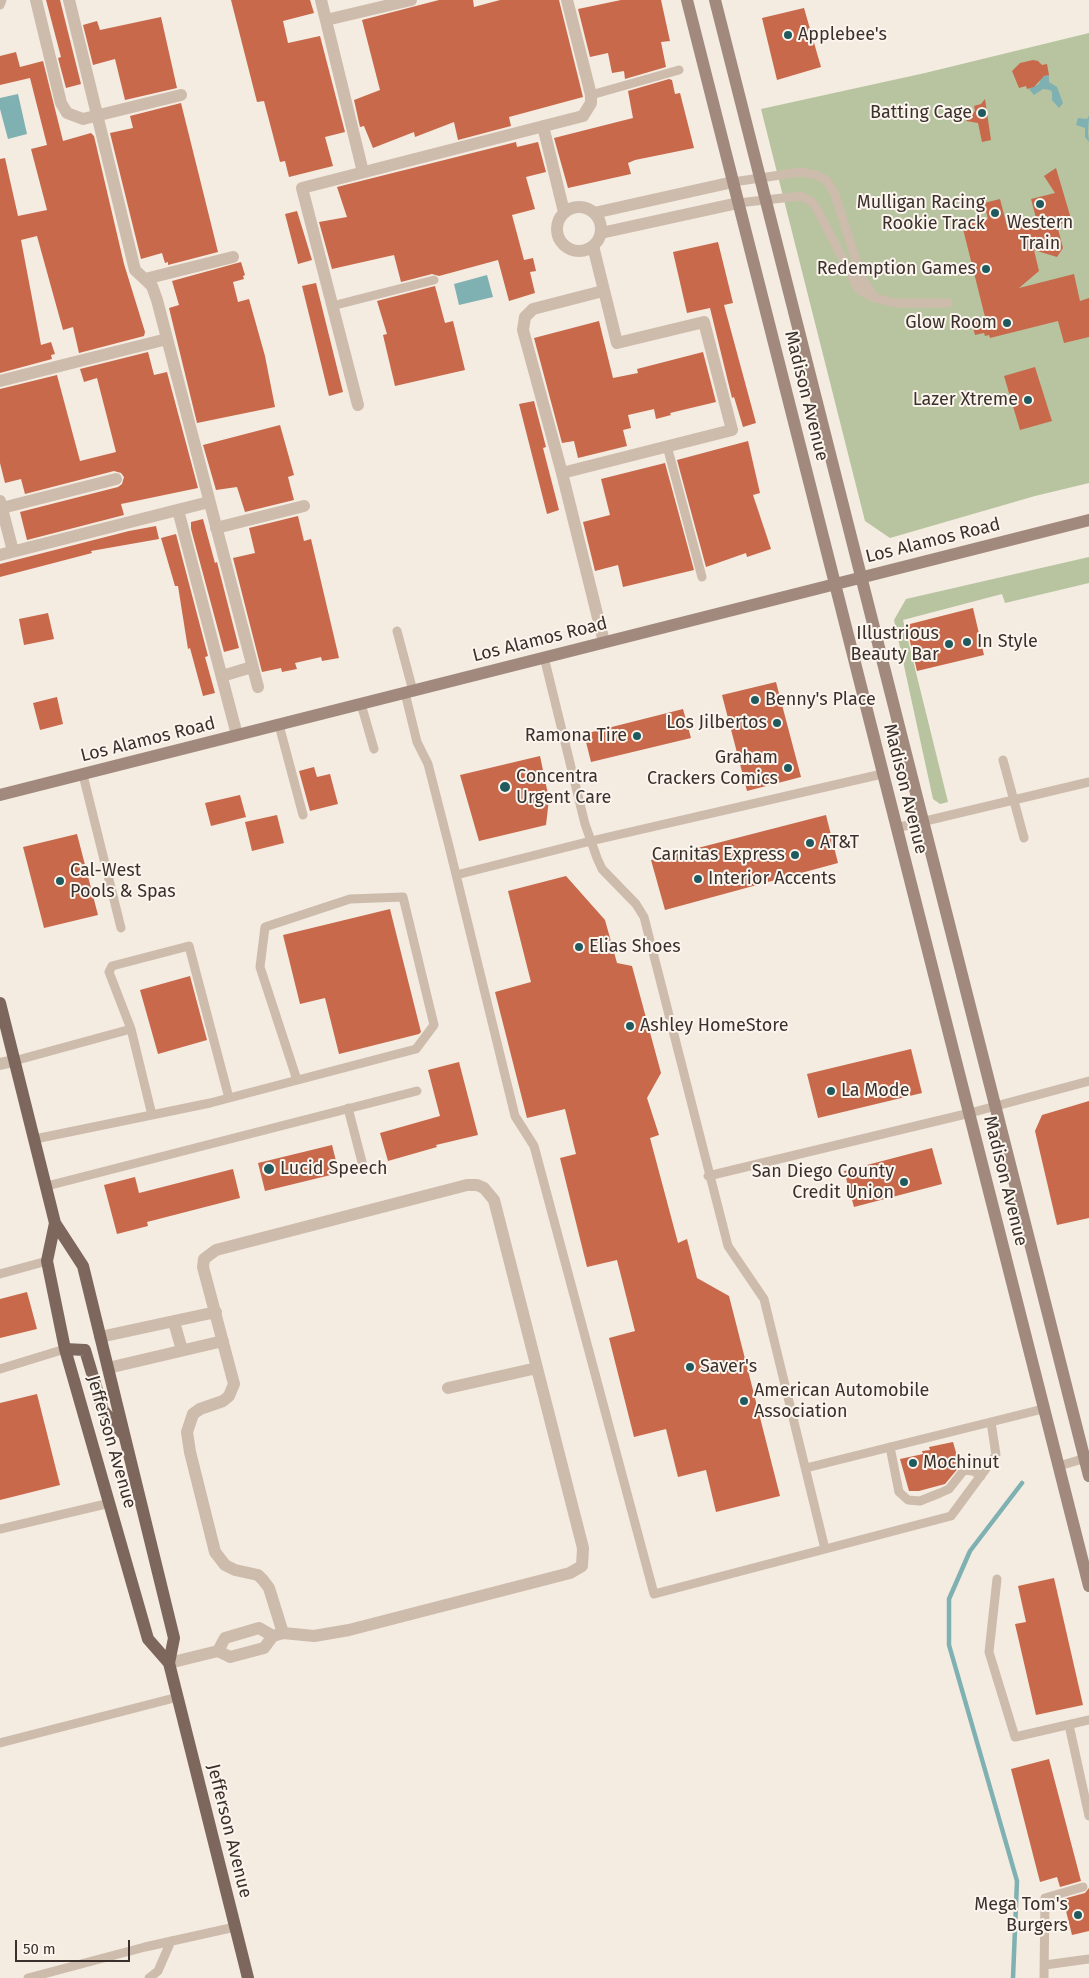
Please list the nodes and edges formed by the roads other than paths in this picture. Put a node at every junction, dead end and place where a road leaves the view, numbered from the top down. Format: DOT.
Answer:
graph roads {
  1 [pos="2,0"];
  2 [pos="36,0"];
  3 [pos="69,0"];
  4 [pos="321,0"];
  5 [pos="411,0"];
  6 [pos="567,0"];
  7 [pos="687,0"];
  8 [pos="715,0"];
  9 [pos="0,5"];
  10 [pos="326,20"];
  11 [pos="679,70"];
  12 [pos="181,95"];
  13 [pos="591,95"];
  14 [pos="96,116"];
  15 [pos="543,126"];
  16 [pos="363,172"];
  17 [pos="760,178"];
  18 [pos="733,182"];
  19 [pos="765,199"];
  20 [pos="738,203"];
  21 [pos="564,212"];
  22 [pos="594,213"];
  23 [pos="601,233"];
  24 [pos="593,246"];
  25 [pos="233,257"];
  26 [pos="145,279"];
  27 [pos="434,280"];
  28 [pos="603,291"];
  29 [pos="875,298"];
  30 [pos="948,303"];
  31 [pos="332,306"];
  32 [pos="167,339"];
  33 [pos="0,381"];
  34 [pos="358,405"];
  35 [pos="667,446"];
  36 [pos="562,473"];
  37 [pos="116,479"];
  38 [pos="210,502"];
  39 [pos="1,504"];
  40 [pos="304,506"];
  41 [pos="178,510"];
  42 [pos="1089,520"];
  43 [pos="216,528"];
  44 [pos="13,551"];
  45 [pos="0,555"];
  46 [pos="862,576"];
  47 [pos="702,577"];
  48 [pos="836,583"];
  49 [pos="397,631"];
  50 [pos="604,642"];
  51 [pos="544,657"];
  52 [pos="252,667"];
  53 [pos="222,676"];
  54 [pos="258,687"];
  55 [pos="409,692"];
  56 [pos="361,704"];
  57 [pos="279,725"];
  58 [pos="237,735"];
  59 [pos="374,749"];
  60 [pos="1003,760"];
  61 [pos="882,774"];
  62 [pos="83,775"];
  63 [pos="1089,782"];
  64 [pos="0,795"];
  65 [pos="1015,802"];
  66 [pos="303,815"];
  67 [pos="924,822"];
  68 [pos="896,828"];
  69 [pos="1024,838"];
  70 [pos="590,841"];
  71 [pos="456,875"];
  72 [pos="121,928"];
  73 [pos="0,1002"];
  74 [pos="131,1029"];
  75 [pos="14,1060"];
  76 [pos="0,1064"];
  77 [pos="297,1080"];
  78 [pos="1089,1082"];
  79 [pos="417,1091"];
  80 [pos="229,1098"];
  81 [pos="997,1106"];
  82 [pos="348,1108"];
  83 [pos="970,1113"];
  84 [pos="152,1115"];
  85 [pos="35,1139"];
  86 [pos="362,1162"];
  87 [pos="708,1176"];
  88 [pos="47,1186"];
  89 [pos="55,1223"];
  90 [pos="47,1261"];
  91 [pos="0,1274"];
  92 [pos="216,1312"];
  93 [pos="174,1322"];
  94 [pos="100,1337"];
  95 [pos="223,1341"];
  96 [pos="66,1349"];
  97 [pos="182,1350"];
  98 [pos="108,1368"];
  99 [pos="537,1368"];
  100 [pos="0,1369"];
  101 [pos="448,1388"];
  102 [pos="1044,1409"];
  103 [pos="991,1422"];
  104 [pos="125,1437"];
  105 [pos="890,1447"];
  106 [pos="1087,1458"];
  107 [pos="1059,1466"];
  108 [pos="806,1468"];
  109 [pos="981,1476"];
  110 [pos="1089,1476"];
  111 [pos="110,1503"];
  112 [pos="0,1529"];
  113 [pos="825,1549"];
  114 [pos="997,1579"];
  115 [pos="1089,1586"];
  116 [pos="278,1634"];
  117 [pos="218,1651"];
  118 [pos="169,1663"];
  119 [pos="178,1697"];
  120 [pos="1089,1720"];
  121 [pos="1069,1725"];
  122 [pos="0,1742"];
  123 [pos="1089,1816"];
  124 [pos="1083,1887"];
  125 [pos="235,1927"];
  126 [pos="171,1941"];
  127 [pos="1088,1962"];
  128 [pos="1045,1965"];
  129 [pos="28,1978"];
  130 [pos="148,1978"];
  131 [pos="248,1978"];
  132 [pos="1044,1978"];
  1 -- 9 [label="lane"];
  2 -- 14 [label="street"];
  3 -- 14 [label="street"];
  4 -- 10 [label="street"];
  5 -- 10 [label="street"];
  6 -- 13 [label="street"];
  7 -- 18 [label="main road, Madison Avenue"];
  8 -- 17 [label="main road, Madison Avenue"];
  10 -- 16 [label="street"];
  11 -- 13 [label="lane"];
  12 -- 14 [label="street"];
  13 -- 15 [label="street"];
  14 -- 26 [label="street"];
  15 -- 16 [label="street"];
  15 -- 21 [label="street"];
  16 -- 31 [label="street"];
  17 -- 18 [label="lane"];
  17 -- 19 [label="main road, Madison Avenue"];
  17 -- 29 [label="lane"];
  18 -- 20 [label="main road, Madison Avenue"];
  18 -- 22 [label="street"];
  19 -- 20 [label="lane"];
  19 -- 29 [label="lane"];
  19 -- 46 [label="main road, Madison Avenue"];
  20 -- 23 [label="street"];
  20 -- 48 [label="main road, Madison Avenue"];
  21 -- 22 [label="street"];
  21 -- 24 [label="street"];
  22 -- 23 [label="street"];
  23 -- 24 [label="street"];
  24 -- 28 [label="street"];
  25 -- 26 [label="street"];
  26 -- 32 [label="street"];
  27 -- 31 [label="lane"];
  28 -- 35 [label="street"];
  28 -- 36 [label="street"];
  29 -- 30 [label="lane"];
  31 -- 34 [label="street"];
  32 -- 33 [label="street"];
  32 -- 38 [label="street"];
  35 -- 36 [label="street"];
  35 -- 47 [label="lane"];
  36 -- 50 [label="street"];
  37 -- 39 [label="street"];
  38 -- 41 [label="street"];
  38 -- 43 [label="street"];
  39 -- 44 [label="street"];
  40 -- 43 [label="street"];
  41 -- 44 [label="street"];
  41 -- 53 [label="street"];
  42 -- 46 [label="main road, Los Alamos Road"];
  43 -- 52 [label="street"];
  44 -- 45 [label="street"];
  46 -- 48 [label="main road, Los Alamos Road"];
  46 -- 67 [label="main road, Madison Avenue"];
  48 -- 50 [label="main road, Los Alamos Road"];
  48 -- 61 [label="main road, Madison Avenue"];
  49 -- 55 [label="lane"];
  50 -- 51 [label="main road, Los Alamos Road"];
  51 -- 55 [label="main road, Los Alamos Road"];
  51 -- 70 [label="lane"];
  52 -- 53 [label="street"];
  52 -- 54 [label="street"];
  53 -- 58 [label="street"];
  55 -- 56 [label="main road, Los Alamos Road"];
  55 -- 71 [label="lane"];
  56 -- 57 [label="main road, Los Alamos Road"];
  56 -- 59 [label="lane"];
  57 -- 58 [label="main road, Los Alamos Road"];
  57 -- 66 [label="lane"];
  58 -- 62 [label="main road, Los Alamos Road"];
  60 -- 65 [label="lane"];
  61 -- 68 [label="main road, Madison Avenue"];
  61 -- 70 [label="lane"];
  62 -- 64 [label="main road, Los Alamos Road"];
  62 -- 72 [label="lane"];
  63 -- 65 [label="lane"];
  65 -- 67 [label="lane"];
  65 -- 69 [label="lane"];
  67 -- 68 [label="lane"];
  67 -- 81 [label="main road, Madison Avenue"];
  68 -- 83 [label="main road, Madison Avenue"];
  70 -- 71 [label="lane"];
  70 -- 87 [label="lane"];
  71 -- 113 [label="lane"];
  73 -- 75 [label="main road, Jefferson Avenue"];
  74 -- 75 [label="lane"];
  74 -- 80 [label="lane"];
  74 -- 84 [label="lane"];
  75 -- 76 [label="street"];
  75 -- 85 [label="main road, Jefferson Avenue"];
  77 -- 77 [label="lane"];
  77 -- 80 [label="lane"];
  78 -- 81 [label="lane"];
  79 -- 82 [label="lane"];
  80 -- 84 [label="lane"];
  81 -- 83 [label="lane"];
  81 -- 106 [label="main road, Madison Avenue"];
  82 -- 86 [label="lane"];
  82 -- 88 [label="lane"];
  83 -- 87 [label="lane"];
  83 -- 102 [label="main road, Madison Avenue"];
  84 -- 85 [label="lane"];
  85 -- 88 [label="main road, Jefferson Avenue"];
  87 -- 108 [label="lane"];
  88 -- 89 [label="main road, Jefferson Avenue"];
  89 -- 90 [label="main road, Jefferson Avenue"];
  89 -- 94 [label="main road, Jefferson Avenue"];
  90 -- 91 [label="lane"];
  90 -- 96 [label="main road, Jefferson Avenue"];
  92 -- 93 [label="street"];
  92 -- 95 [label="street"];
  92 -- 99 [label="street"];
  93 -- 94 [label="street"];
  93 -- 97 [label="street"];
  94 -- 98 [label="main road, Jefferson Avenue"];
  95 -- 97 [label="street"];
  95 -- 116 [label="street"];
  96 -- 100 [label="lane"];
  96 -- 104 [label="main road"];
  96 -- 111 [label="main road, Jefferson Avenue"];
  97 -- 98 [label="street"];
  98 -- 104 [label="main road, Jefferson Avenue"];
  99 -- 101 [label="street"];
  99 -- 116 [label="street"];
  102 -- 103 [label="lane"];
  102 -- 107 [label="main road, Madison Avenue"];
  103 -- 105 [label="lane"];
  103 -- 109 [label="lane"];
  104 -- 118 [label="main road, Jefferson Avenue"];
  105 -- 108 [label="lane"];
  105 -- 109 [label="lane"];
  106 -- 107 [label="lane"];
  106 -- 110 [label="main road, Madison Avenue"];
  107 -- 115 [label="main road, Madison Avenue"];
  108 -- 113 [label="lane"];
  109 -- 113 [label="lane"];
  111 -- 112 [label="lane"];
  111 -- 118 [label="main road, Jefferson Avenue"];
  114 -- 121 [label="lane"];
  116 -- 117 [label="street"];
  116 -- 117 [label="street"];
  117 -- 118 [label="street"];
  118 -- 119 [label="main road, Jefferson Avenue"];
  119 -- 122 [label="lane"];
  119 -- 125 [label="main road, Jefferson Avenue"];
  120 -- 121 [label="lane"];
  121 -- 123 [label="lane"];
  124 -- 128 [label="lane"];
  125 -- 126 [label="lane"];
  125 -- 131 [label="main road, Jefferson Avenue"];
  126 -- 129 [label="lane"];
  126 -- 130 [label="lane"];
  127 -- 128 [label="lane"];
  128 -- 132 [label="lane"];
}
